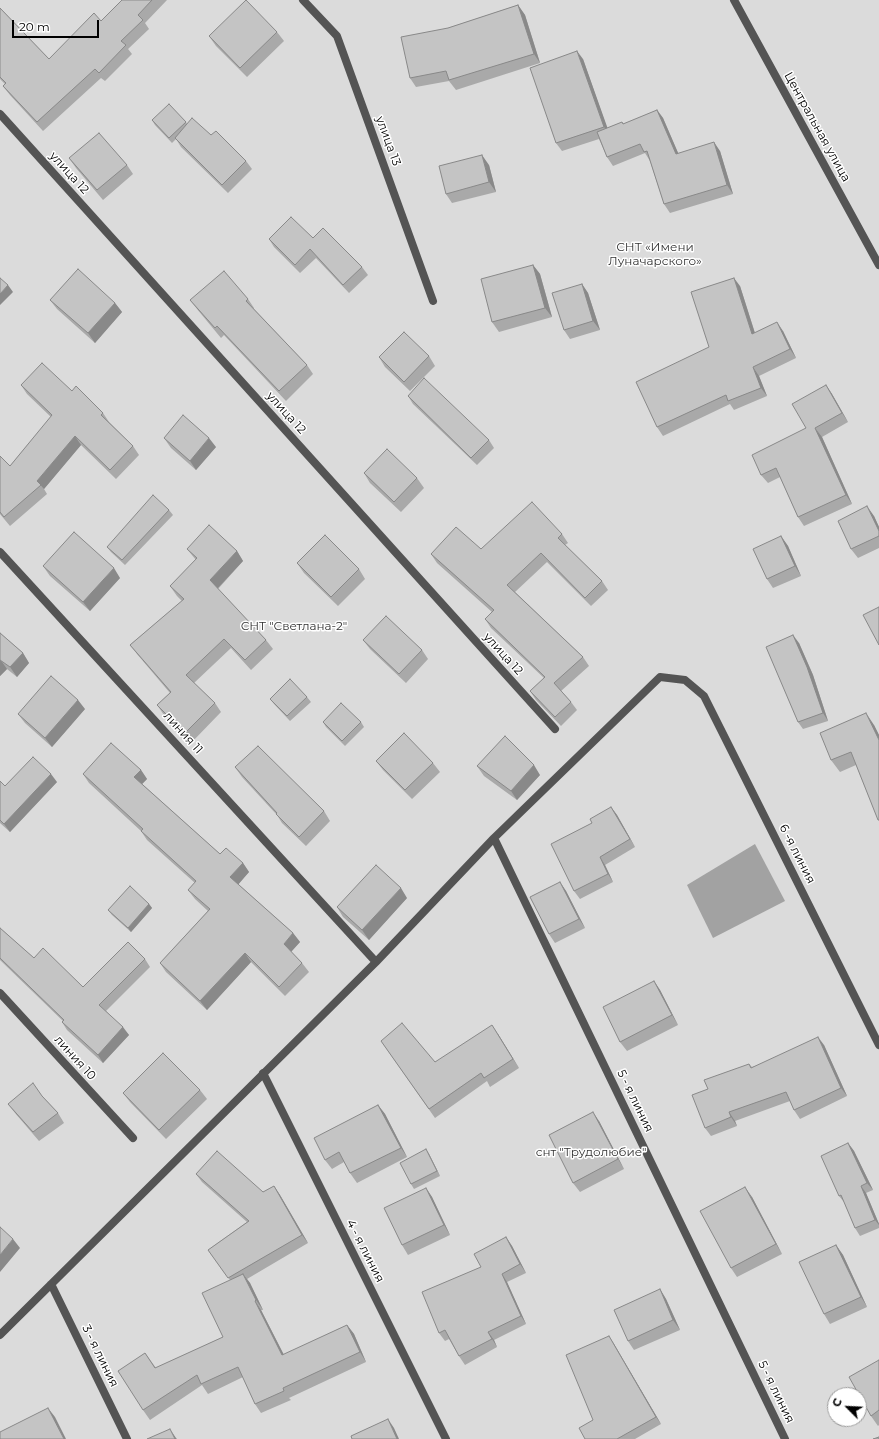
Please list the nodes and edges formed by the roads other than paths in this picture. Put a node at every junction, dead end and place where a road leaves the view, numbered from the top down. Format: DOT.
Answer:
graph roads {
  1 [pos="303,0"];
  2 [pos="734,0"];
  3 [pos="0,114"];
  4 [pos="879,265"];
  5 [pos="433,300"];
  6 [pos="0,552"];
  7 [pos="555,729"];
  8 [pos="494,838"];
  9 [pos="376,962"];
  10 [pos="0,993"];
  11 [pos="879,1045"];
  12 [pos="263,1073"];
  13 [pos="133,1138"];
  14 [pos="51,1284"];
  15 [pos="0,1335"];
  16 [pos="127,1439"];
  17 [pos="446,1439"];
  18 [pos="785,1439"];
  1 -- 5 [label="street, улица 13"];
  2 -- 4 [label="street, Центральная улица"];
  3 -- 7 [label="street, улица 12"];
  6 -- 9 [label="street, линия 11"];
  8 -- 9 [label="street"];
  8 -- 11 [label="street, 6 -я линия"];
  8 -- 18 [label="street, 5 - я линия"];
  9 -- 12 [label="street"];
  10 -- 13 [label="street, линия 10"];
  12 -- 14 [label="street"];
  12 -- 17 [label="street, 4 - я линия"];
  14 -- 15 [label="street"];
  14 -- 16 [label="street, 3 - я линия"];
}
